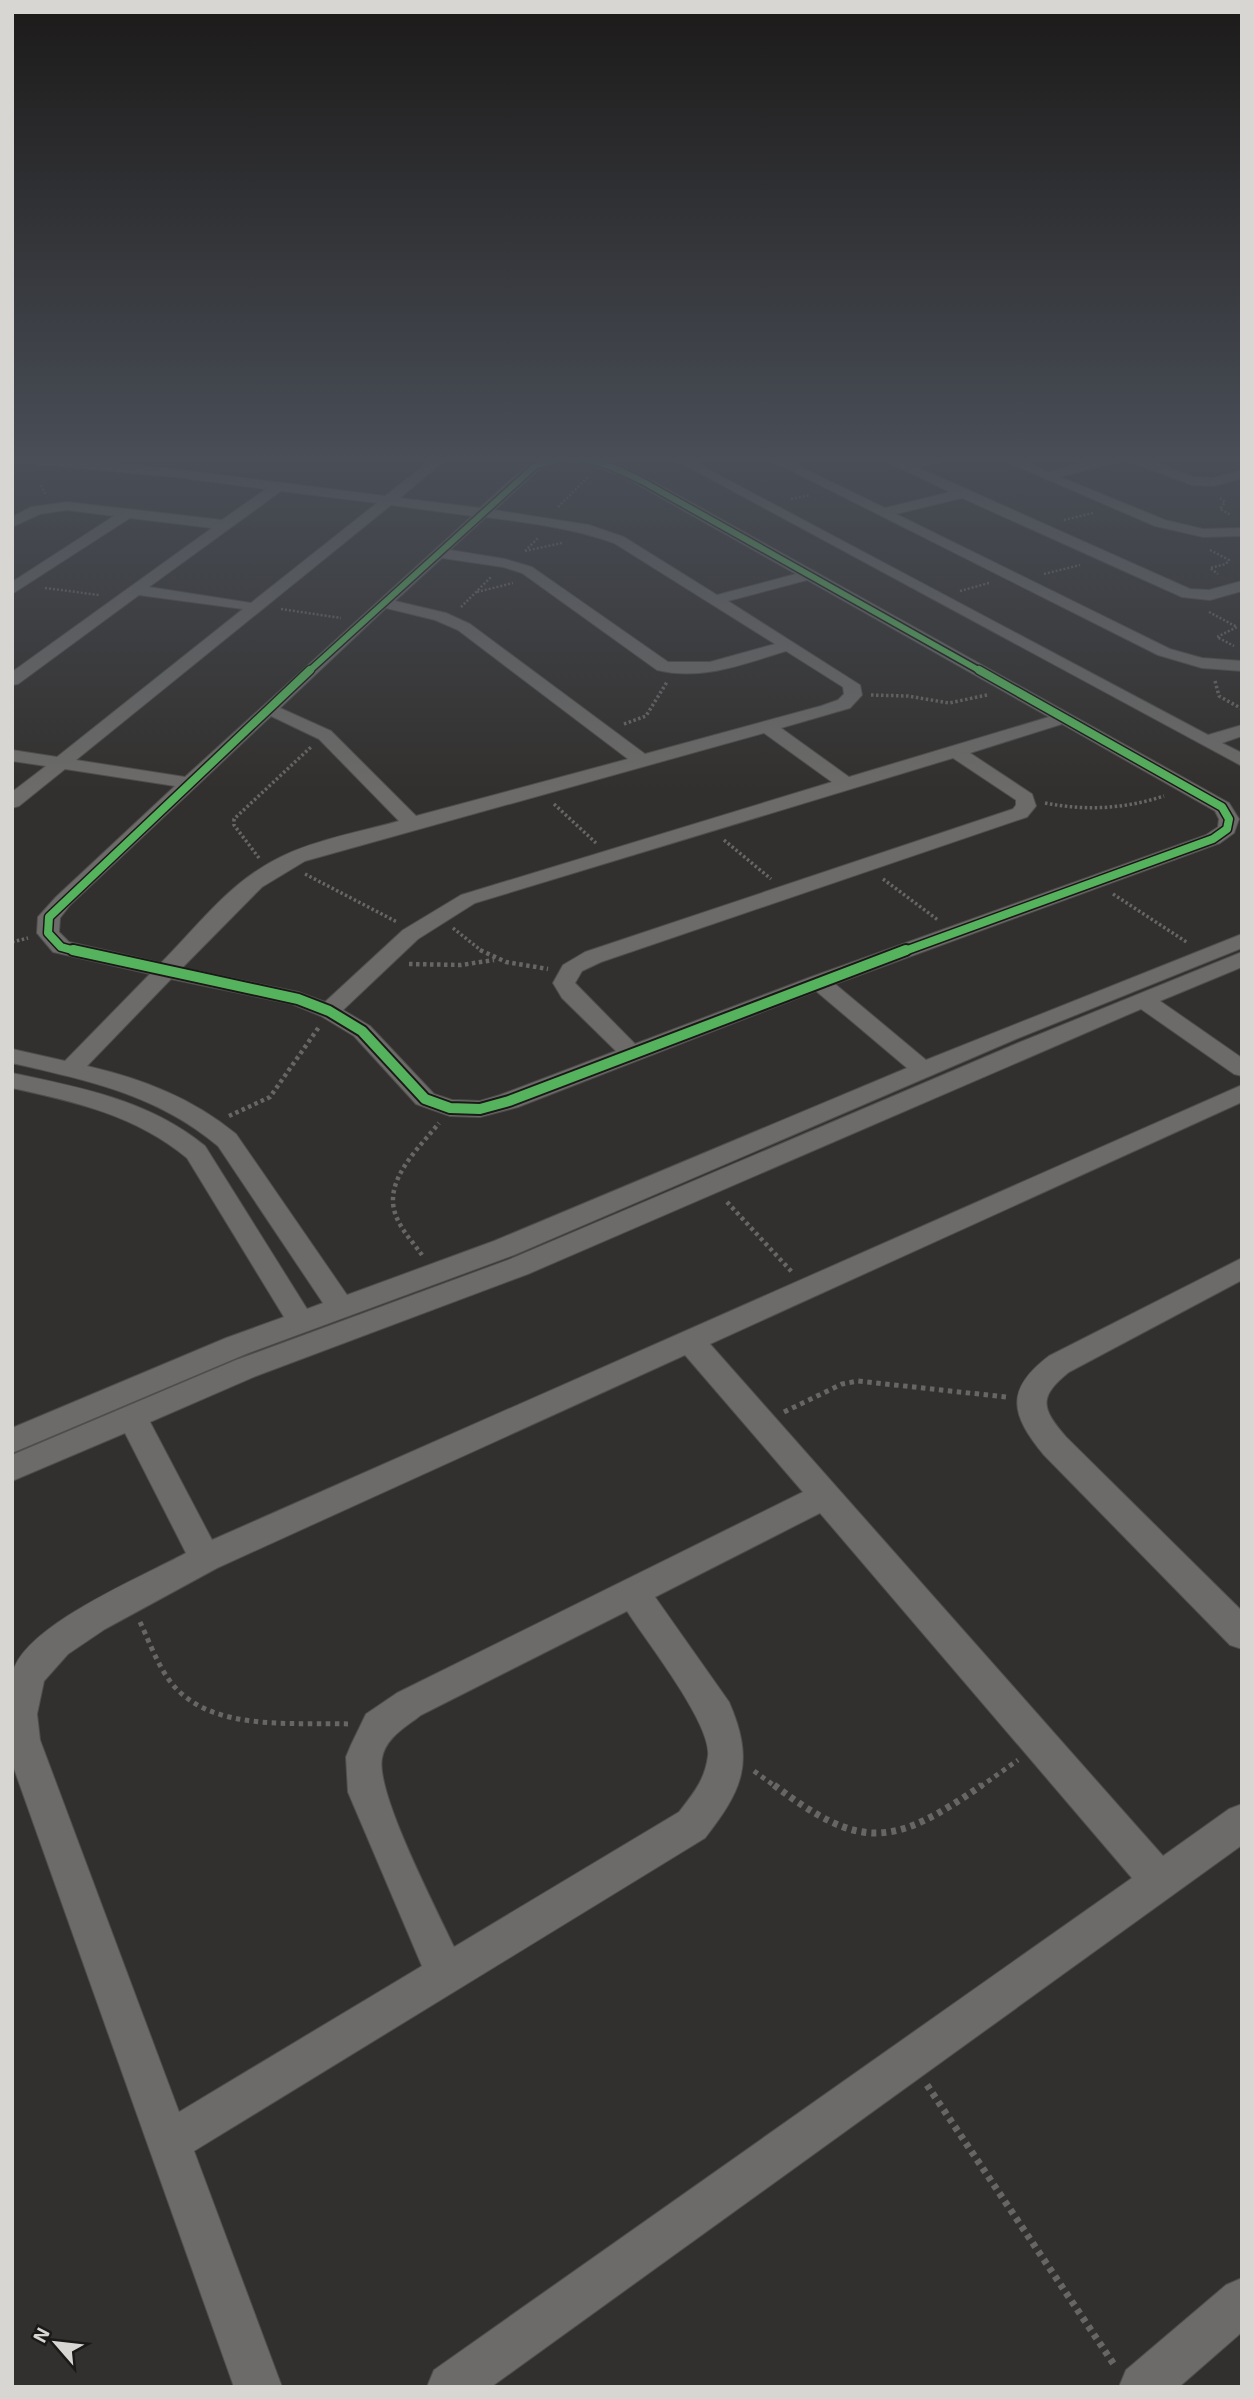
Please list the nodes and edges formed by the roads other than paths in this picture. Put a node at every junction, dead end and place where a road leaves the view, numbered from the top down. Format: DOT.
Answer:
graph roads {
  1 [pos="44,568"];
  2 [pos="166,568"];
  3 [pos="296,568"];
  4 [pos="422,568"];
  5 [pos="517,568"];
  6 [pos="664,568"];
  7 [pos="797,568"];
  8 [pos="882,568"];
  9 [pos="910,568"];
  10 [pos="994,568"];
  11 [pos="1129,568"];
  12 [pos="809,575"];
  13 [pos="16,586"];
  14 [pos="1242,586"];
  15 [pos="130,594"];
  16 [pos="715,600"];
  17 [pos="384,603"];
  18 [pos="250,606"];
  19 [pos="789,645"];
  20 [pos="1096,666"];
  21 [pos="1242,666"];
  22 [pos="1076,672"];
  23 [pos="14,677"];
  24 [pos="1166,702"];
  25 [pos="269,709"];
  26 [pos="1242,715"];
  27 [pos="1064,718"];
  28 [pos="767,726"];
  29 [pos="1226,735"];
  30 [pos="955,751"];
  31 [pos="12,755"];
  32 [pos="642,760"];
  33 [pos="1242,761"];
  34 [pos="55,762"];
  35 [pos="189,783"];
  36 [pos="846,784"];
  37 [pos="12,790"];
  38 [pos="12,802"];
  39 [pos="412,823"];
  40 [pos="1242,940"];
  41 [pos="1242,959"];
  42 [pos="167,970"];
  43 [pos="819,982"];
  44 [pos="1144,1000"];
  45 [pos="329,1011"];
  46 [pos="1017,1041"];
  47 [pos="632,1054"];
  48 [pos="12,1056"];
  49 [pos="1242,1069"];
  50 [pos="70,1070"];
  51 [pos="924,1070"];
  52 [pos="12,1080"];
  53 [pos="1242,1093"];
  54 [pos="1242,1268"];
  55 [pos="341,1308"];
  56 [pos="301,1322"];
  57 [pos="690,1341"];
  58 [pos="241,1357"];
  59 [pos="132,1417"];
  60 [pos="12,1441"];
  61 [pos="12,1469"];
  62 [pos="825,1496"];
  63 [pos="205,1559"];
  64 [pos="632,1592"];
  65 [pos="1242,1634"];
  66 [pos="1242,1822"];
  67 [pos="1160,1881"];
  68 [pos="445,1974"];
  69 [pos="169,2142"];
  70 [pos="1242,2301"];
  71 [pos="1132,2381"];
  72 [pos="258,2387"];
  73 [pos="451,2387"];
  1 -- 13 [label="street"];
  2 -- 15 [label="street"];
  3 -- 18 [label="street"];
  4 -- 17 [label="street"];
  5 -- 19 [label="street"];
  6 -- 16 [label="street"];
  7 -- 12 [label="street"];
  8 -- 22 [label="street"];
  9 -- 20 [label="street"];
  10 -- 21 [label="street"];
  11 -- 14 [label="street"];
  12 -- 16 [label="street"];
  12 -- 27 [label="street"];
  15 -- 18 [label="street"];
  15 -- 23 [label="street"];
  16 -- 19 [label="street"];
  17 -- 25 [label="street"];
  17 -- 32 [label="street"];
  18 -- 34 [label="street"];
  19 -- 28 [label="street"];
  20 -- 22 [label="street"];
  20 -- 24 [label="street"];
  22 -- 29 [label="street"];
  25 -- 35 [label="street"];
  25 -- 39 [label="street"];
  26 -- 29 [label="street"];
  27 -- 30 [label="street"];
  27 -- 43 [label="street"];
  28 -- 32 [label="street"];
  28 -- 36 [label="street"];
  29 -- 33 [label="street"];
  30 -- 36 [label="street"];
  30 -- 47 [label="street"];
  31 -- 34 [label="street"];
  32 -- 39 [label="street"];
  34 -- 35 [label="street"];
  34 -- 37 [label="street"];
  34 -- 38 [label="street"];
  35 -- 42 [label="street"];
  36 -- 45 [label="street"];
  39 -- 42 [label="street"];
  40 -- 46 [label="street"];
  41 -- 44 [label="street"];
  42 -- 45 [label="street"];
  42 -- 50 [label="street"];
  43 -- 47 [label="street"];
  43 -- 51 [label="street"];
  44 -- 46 [label="street"];
  44 -- 49 [label="street"];
  45 -- 47 [label="street"];
  46 -- 51 [label="street"];
  46 -- 58 [label="street"];
  48 -- 50 [label="street"];
  50 -- 55 [label="street"];
  51 -- 55 [label="street"];
  52 -- 56 [label="street"];
  53 -- 57 [label="street"];
  54 -- 65 [label="street"];
  55 -- 56 [label="street"];
  56 -- 58 [label="street"];
  57 -- 62 [label="street"];
  57 -- 63 [label="street"];
  58 -- 59 [label="street"];
  58 -- 60 [label="street"];
  59 -- 61 [label="street"];
  59 -- 63 [label="street"];
  62 -- 64 [label="street"];
  62 -- 67 [label="street"];
  63 -- 69 [label="street"];
  64 -- 68 [label="street"];
  64 -- 68 [label="street"];
  66 -- 67 [label="street"];
  67 -- 73 [label="street"];
  68 -- 69 [label="street"];
  69 -- 72 [label="street"];
  70 -- 71 [label="street"];
}
